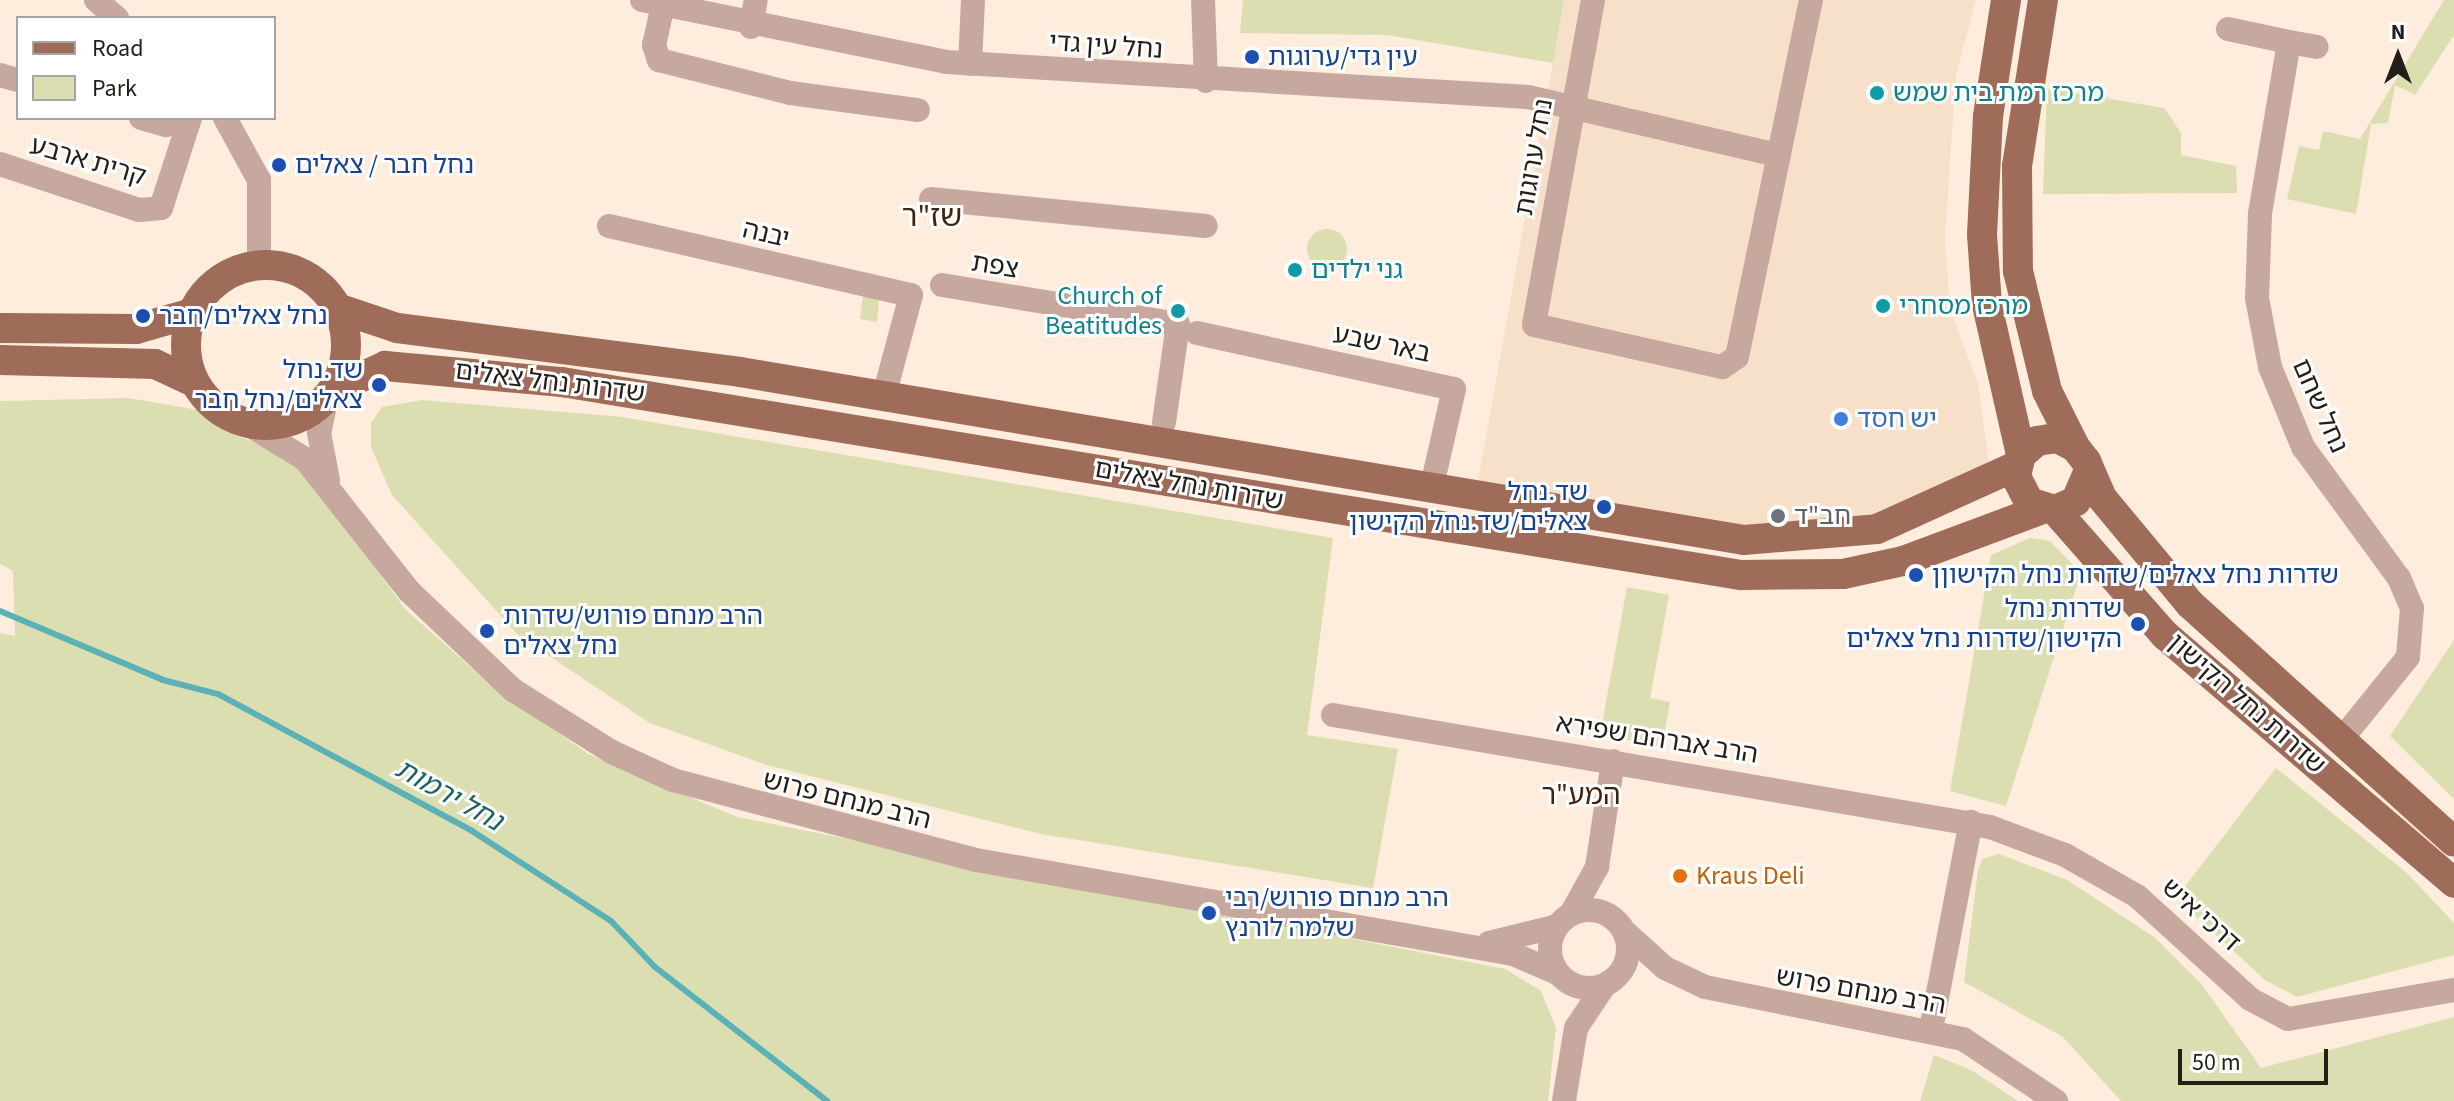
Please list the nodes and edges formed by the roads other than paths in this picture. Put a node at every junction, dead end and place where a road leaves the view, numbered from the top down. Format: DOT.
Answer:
graph roads {
  1 [pos="96,0"];
  2 [pos="756,0"];
  3 [pos="973,0"];
  4 [pos="1203,0"];
  5 [pos="1593,0"];
  6 [pos="1811,0"];
  7 [pos="2006,0"];
  8 [pos="2043,0"];
  9 [pos="652,2"];
  10 [pos="115,16"];
  11 [pos="751,27"];
  12 [pos="2228,29"];
  13 [pos="2289,42"];
  14 [pos="2317,47"];
  15 [pos="970,64"];
  16 [pos="1206,81"];
  17 [pos="1571,106"];
  18 [pos="918,110"];
  19 [pos="148,120"];
  20 [pos="189,120"];
  21 [pos="226,120"];
  22 [pos="166,125"];
  23 [pos="1777,155"];
  24 [pos="0,164"];
  25 [pos="931,199"];
  26 [pos="609,226"];
  27 [pos="1206,226"];
  28 [pos="259,265"];
  29 [pos="942,285"];
  30 [pos="337,308"];
  31 [pos="192,313"];
  32 [pos="0,328"];
  33 [pos="1197,333"];
  34 [pos="0,360"];
  35 [pos="194,382"];
  36 [pos="330,393"];
  37 [pos="884,396"];
  38 [pos="1164,422"];
  39 [pos="246,423"];
  40 [pos="2082,458"];
  41 [pos="2019,460"];
  42 [pos="331,490"];
  43 [pos="1431,490"];
  44 [pos="2049,509"];
  45 [pos="1333,715"];
  46 [pos="2341,740"];
  47 [pos="1613,761"];
  48 [pos="1971,822"];
  49 [pos="2454,842"];
  50 [pos="1598,862"];
  51 [pos="2454,883"];
  52 [pos="1564,920"];
  53 [pos="1621,927"];
  54 [pos="1458,945"];
  55 [pos="2454,972"];
  56 [pos="1559,975"];
  57 [pos="1687,981"];
  58 [pos="1608,984"];
  59 [pos="2454,990"];
  60 [pos="2393,999"];
  61 [pos="1931,1029"];
  62 [pos="1574,1034"];
  63 [pos="1564,1101"];
  64 [pos="2056,1101"];
  1 -- 10 [label="street"];
  2 -- 11 [label="street"];
  3 -- 15 [label="street"];
  4 -- 16 [label="street"];
  5 -- 17 [label="street, נחל ערוגות"];
  6 -- 23 [label="street"];
  7 -- 41 [label="main road"];
  8 -- 40 [label="main road, שדרות נחל הקישון"];
  9 -- 11 [label="street, נחל עין גדי"];
  9 -- 18 [label="street"];
  11 -- 15 [label="street, נחל עין גדי"];
  12 -- 13 [label="street"];
  13 -- 14 [label="street"];
  13 -- 46 [label="street, נחל שחם"];
  15 -- 16 [label="street, נחל עין גדי"];
  16 -- 17 [label="street, נחל עין גדי"];
  17 -- 23 [label="street, נחל עין גדי"];
  17 -- 23 [label="street, נחל ערוגות"];
  19 -- 22 [label="street"];
  20 -- 24 [label="street, קרית ארבע"];
  21 -- 28 [label="street"];
  25 -- 27 [label="street"];
  26 -- 37 [label="street, יבנה"];
  28 -- 30 [label="main road"];
  28 -- 31 [label="main road"];
  29 -- 38 [label="street, צפת"];
  30 -- 36 [label="main road"];
  30 -- 37 [label="main road, שדרות נחל צאלים"];
  31 -- 32 [label="main road"];
  31 -- 35 [label="main road"];
  33 -- 43 [label="street, באר שבע"];
  34 -- 35 [label="main road"];
  35 -- 39 [label="main road"];
  36 -- 39 [label="main road"];
  36 -- 42 [label="street, הרב מנחם פרוש"];
  36 -- 44 [label="main road, שדרות נחל צאלים"];
  37 -- 43 [label="main road, שדרות נחל צאלים"];
  39 -- 42 [label="street, הרב מנחם פרוש"];
  40 -- 41 [label="main road"];
  40 -- 44 [label="main road"];
  40 -- 46 [label="main road, שדרות נחל הקישון"];
  41 -- 43 [label="main road, שדרות נחל צאלים"];
  41 -- 44 [label="main road"];
  42 -- 54 [label="street, הרב מנחם פרוש"];
  44 -- 51 [label="main road, שדרות נחל הקישון"];
  45 -- 47 [label="street, הרב אברהם שפירא"];
  46 -- 49 [label="main road, שדרות נחל הקישון"];
  47 -- 48 [label="street, הרב אברהם שפירא"];
  47 -- 50 [label="street"];
  48 -- 60 [label="street, דרכי איש"];
  48 -- 61 [label="street"];
  50 -- 52 [label="street"];
  50 -- 53 [label="street"];
  52 -- 53 [label="street"];
  52 -- 54 [label="street, הרב מנחם פרוש"];
  52 -- 56 [label="street"];
  53 -- 57 [label="street, הרב מנחם פרוש"];
  53 -- 58 [label="street"];
  54 -- 56 [label="street, הרב מנחם פרוש"];
  55 -- 60 [label="street, דרכי איש"];
  56 -- 58 [label="street"];
  56 -- 62 [label="street"];
  57 -- 58 [label="street, הרב מנחם פרוש"];
  57 -- 61 [label="street, הרב מנחם פרוש"];
  58 -- 62 [label="street"];
  59 -- 60 [label="street, דרכי איש"];
  61 -- 64 [label="street, הרב מנחם פרוש"];
  62 -- 63 [label="street"];
}
